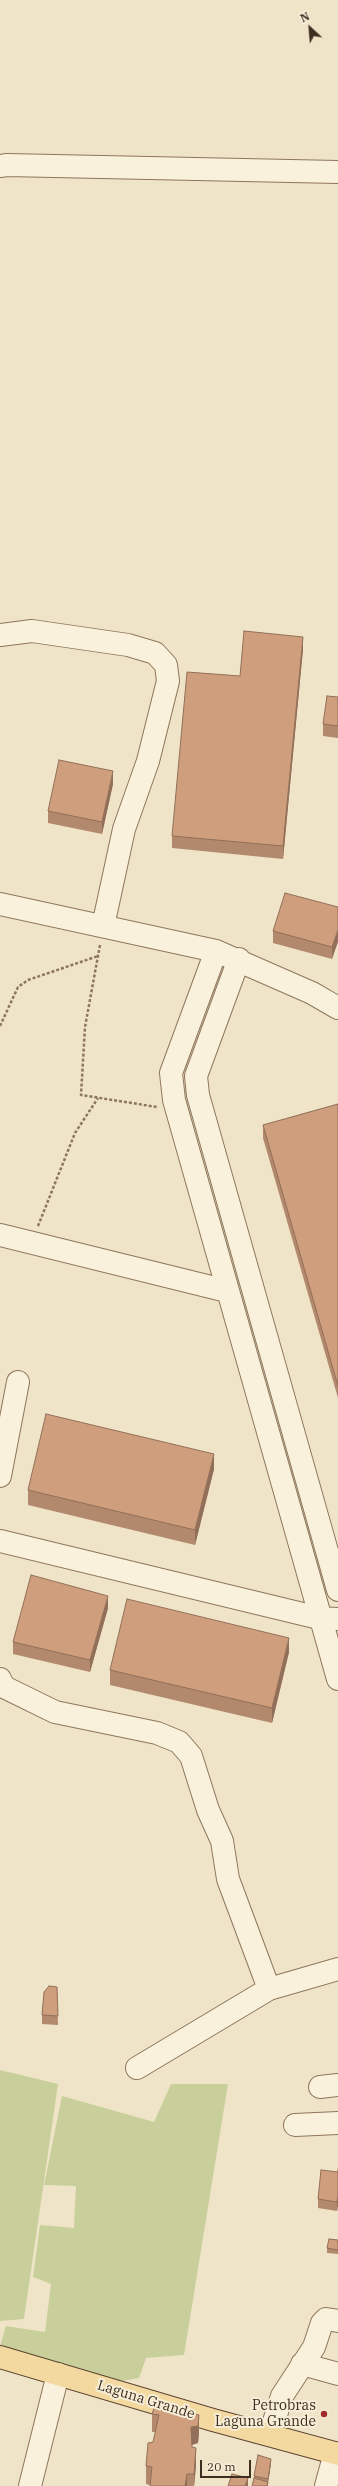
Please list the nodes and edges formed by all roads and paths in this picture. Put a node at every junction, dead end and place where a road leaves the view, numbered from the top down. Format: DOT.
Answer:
graph roads {
  1 [pos="0,166"];
  2 [pos="338,172"];
  3 [pos="0,636"];
  4 [pos="0,904"];
  5 [pos="103,926"];
  6 [pos="216,951"];
  7 [pos="98,956"];
  8 [pos="239,959"];
  9 [pos="338,1008"];
  10 [pos="0,1026"];
  11 [pos="98,1098"];
  12 [pos="176,1110"];
  13 [pos="0,1235"];
  14 [pos="32,1243"];
  15 [pos="228,1291"];
  16 [pos="18,1382"];
  17 [pos="0,1476"];
  18 [pos="0,1539"];
  19 [pos="338,1590"];
  20 [pos="328,1618"];
  21 [pos="0,1679"];
  22 [pos="338,1679"];
  23 [pos="338,1968"];
  24 [pos="269,1989"];
  25 [pos="138,2068"];
  26 [pos="338,2123"];
  27 [pos="296,2125"];
  28 [pos="338,2321"];
  29 [pos="0,2357"];
  30 [pos="302,2364"];
  31 [pos="58,2374"];
  32 [pos="338,2374"];
  33 [pos="270,2434"];
  34 [pos="336,2454"];
  35 [pos="30,2486"];
  36 [pos="326,2486"];
  1 -- 2 [label="street"];
  3 -- 5 [label="street"];
  4 -- 5 [label="street"];
  5 -- 6 [label="street"];
  5 -- 7 [label="path"];
  6 -- 8 [label="street"];
  6 -- 12 [label="street"];
  7 -- 10 [label="path"];
  7 -- 11 [label="path"];
  8 -- 9 [label="street"];
  8 -- 19 [label="street"];
  11 -- 12 [label="path"];
  11 -- 14 [label="path"];
  12 -- 15 [label="street"];
  13 -- 14 [label="street"];
  14 -- 15 [label="street"];
  15 -- 20 [label="street"];
  16 -- 17 [label="street"];
  18 -- 20 [label="street"];
  20 -- 22 [label="street"];
  21 -- 24 [label="street"];
  23 -- 24 [label="street"];
  24 -- 25 [label="street"];
  26 -- 27 [label="street"];
  28 -- 30 [label="street"];
  29 -- 31 [label="main road, Laguna Grande"];
  30 -- 32 [label="street"];
  30 -- 33 [label="street"];
  31 -- 33 [label="main road, Laguna Grande"];
  31 -- 35 [label="street"];
  33 -- 34 [label="main road, Laguna Grande"];
  34 -- 36 [label="street"];
}
